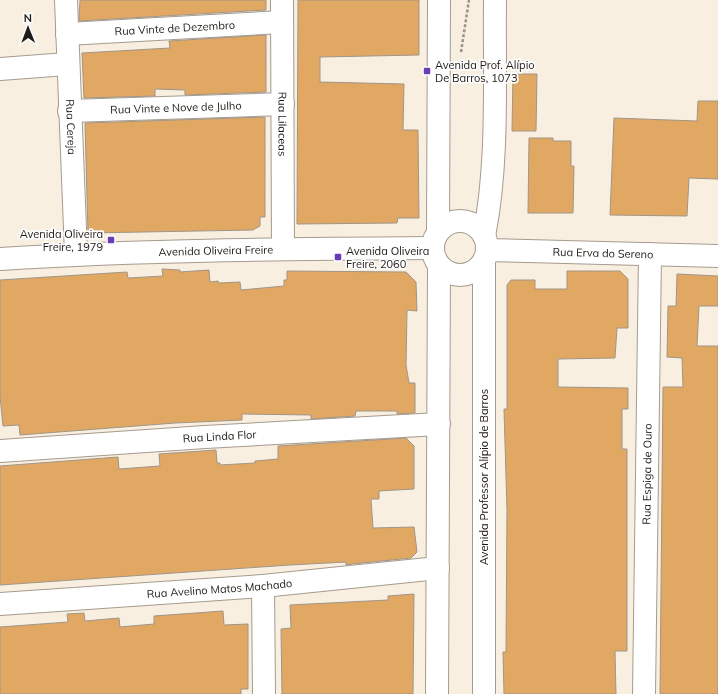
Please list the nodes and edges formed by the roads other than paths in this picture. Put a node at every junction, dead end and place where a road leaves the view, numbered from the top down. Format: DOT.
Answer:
graph roads {
  1 [pos="66,0"];
  2 [pos="282,0"];
  3 [pos="440,0"];
  4 [pos="495,0"];
  5 [pos="282,22"];
  6 [pos="67,34"];
  7 [pos="67,64"];
  8 [pos="0,69"];
  9 [pos="283,104"];
  10 [pos="69,111"];
  11 [pos="283,248"];
  12 [pos="436,248"];
  13 [pos="485,249"];
  14 [pos="76,254"];
  15 [pos="650,254"];
  16 [pos="718,256"];
  17 [pos="0,258"];
  18 [pos="439,424"];
  19 [pos="0,451"];
  20 [pos="438,568"];
  21 [pos="263,586"];
  22 [pos="0,604"];
  23 [pos="264,694"];
  24 [pos="437,694"];
  25 [pos="484,694"];
  26 [pos="644,694"];
  1 -- 6 [label="street, Rua Cereja"];
  2 -- 5 [label="street, Rua Lilaceas"];
  3 -- 12 [label="street"];
  4 -- 13 [label="street, Avenida Professor Alípio de Barros"];
  5 -- 6 [label="street, Rua Vinte de Dezembro"];
  5 -- 9 [label="street, Rua Lilaceas"];
  6 -- 7 [label="street, Rua Cereja"];
  7 -- 8 [label="street"];
  7 -- 10 [label="street, Rua Cereja"];
  9 -- 10 [label="street, Rua Vinte e Nove de Julho"];
  9 -- 11 [label="street, Rua Lilaceas"];
  10 -- 14 [label="street, Rua Cereja"];
  11 -- 12 [label="street, Avenida Oliveira Freire"];
  11 -- 14 [label="street, Avenida Oliveira Freire"];
  12 -- 13 [label="street"];
  12 -- 13 [label="street"];
  12 -- 18 [label="street"];
  13 -- 15 [label="street, Rua Erva do Sereno"];
  13 -- 25 [label="street, Avenida Professor Alípio de Barros"];
  14 -- 17 [label="street, Avenida Oliveira Freire"];
  15 -- 16 [label="street, Rua Erva do Sereno"];
  15 -- 26 [label="street, Rua Espiga de Ouro"];
  18 -- 19 [label="street, Rua Linda Flor"];
  18 -- 20 [label="street"];
  20 -- 21 [label="street, Rua Avelino Matos Machado"];
  20 -- 24 [label="street"];
  21 -- 22 [label="street, Rua Avelino Matos Machado"];
  21 -- 23 [label="street"];
}
